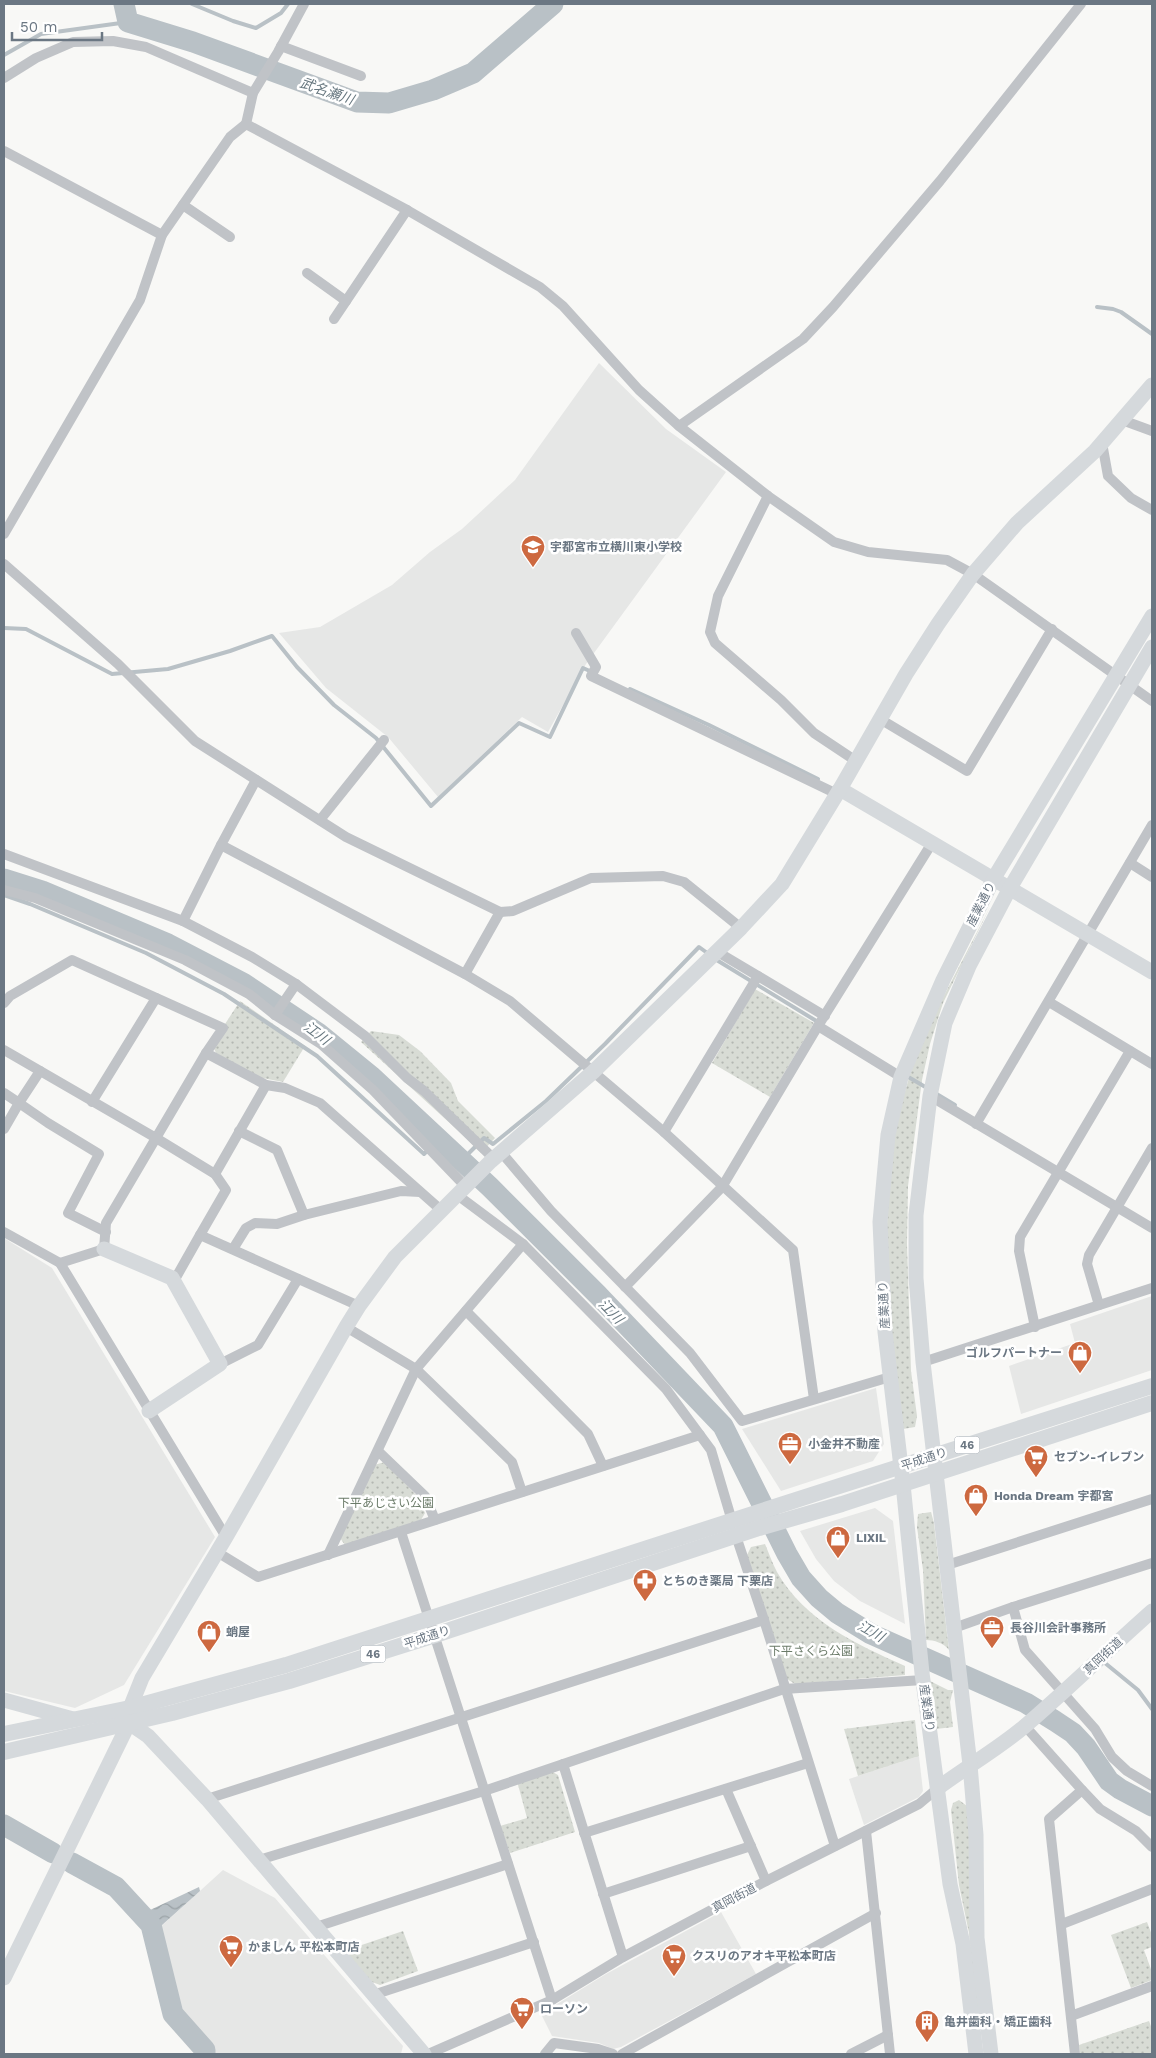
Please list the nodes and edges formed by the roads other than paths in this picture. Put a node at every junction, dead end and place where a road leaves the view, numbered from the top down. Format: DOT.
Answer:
graph roads {
  1 [pos="304,4"];
  2 [pos="1081,4"];
  3 [pos="280,49"];
  4 [pos="361,76"];
  5 [pos="4,78"];
  6 [pos="255,89"];
  7 [pos="246,124"];
  8 [pos="4,152"];
  9 [pos="183,205"];
  10 [pos="407,210"];
  11 [pos="162,235"];
  12 [pos="230,237"];
  13 [pos="307,273"];
  14 [pos="346,301"];
  15 [pos="334,319"];
  16 [pos="1152,385"];
  17 [pos="1122,420"];
  18 [pos="679,426"];
  19 [pos="1152,431"];
  20 [pos="1098,447"];
  21 [pos="768,496"];
  22 [pos="1152,510"];
  23 [pos="4,534"];
  24 [pos="4,564"];
  25 [pos="973,574"];
  26 [pos="1152,616"];
  27 [pos="1052,629"];
  28 [pos="576,633"];
  29 [pos="1152,647"];
  30 [pos="1117,676"];
  31 [pos="1129,686"];
  32 [pos="1152,701"];
  33 [pos="880,719"];
  34 [pos="384,740"];
  35 [pos="856,761"];
  36 [pos="256,780"];
  37 [pos="839,792"];
  38 [pos="320,820"];
  39 [pos="1152,825"];
  40 [pos="932,843"];
  41 [pos="221,845"];
  42 [pos="4,854"];
  43 [pos="1130,863"];
  44 [pos="1152,877"];
  45 [pos="994,878"];
  46 [pos="1010,888"];
  47 [pos="4,890"];
  48 [pos="500,912"];
  49 [pos="183,921"];
  50 [pos="740,928"];
  51 [pos="1088,934"];
  52 [pos="716,951"];
  53 [pos="1152,972"];
  54 [pos="465,974"];
  55 [pos="758,976"];
  56 [pos="296,984"];
  57 [pos="156,998"];
  58 [pos="1048,1002"];
  59 [pos="4,1003"];
  60 [pos="275,1015"];
  61 [pos="825,1016"];
  62 [pos="818,1026"];
  63 [pos="4,1050"];
  64 [pos="1130,1051"];
  65 [pos="206,1053"];
  66 [pos="1152,1064"];
  67 [pos="40,1071"];
  68 [pos="593,1072"];
  69 [pos="901,1077"];
  70 [pos="266,1085"];
  71 [pos="4,1093"];
  72 [pos="930,1096"];
  73 [pos="92,1102"];
  74 [pos="19,1103"];
  75 [pos="976,1124"];
  76 [pos="4,1129"];
  77 [pos="239,1131"];
  78 [pos="664,1132"];
  79 [pos="156,1138"];
  80 [pos="1152,1148"];
  81 [pos="495,1157"];
  82 [pos="1059,1172"];
  83 [pos="215,1174"];
  84 [pos="463,1187"];
  85 [pos="722,1187"];
  86 [pos="420,1192"];
  87 [pos="1118,1206"];
  88 [pos="441,1210"];
  89 [pos="304,1215"];
  90 [pos="1152,1228"];
  91 [pos="4,1232"];
  92 [pos="106,1232"];
  93 [pos="200,1235"];
  94 [pos="523,1244"];
  95 [pos="104,1248"];
  96 [pos="233,1249"];
  97 [pos="60,1263"];
  98 [pos="298,1279"];
  99 [pos="174,1281"];
  100 [pos="625,1287"];
  101 [pos="1152,1288"];
  102 [pos="1100,1305"];
  103 [pos="359,1306"];
  104 [pos="466,1312"];
  105 [pos="346,1327"];
  106 [pos="1035,1327"];
  107 [pos="923,1362"];
  108 [pos="220,1364"];
  109 [pos="416,1369"];
  110 [pos="890,1377"];
  111 [pos="1152,1386"];
  112 [pos="814,1399"];
  113 [pos="1152,1403"];
  114 [pos="150,1411"];
  115 [pos="700,1435"];
  116 [pos="378,1450"];
  117 [pos="934,1456"];
  118 [pos="603,1466"];
  119 [pos="901,1467"];
  120 [pos="937,1474"];
  121 [pos="904,1484"];
  122 [pos="522,1492"];
  123 [pos="1152,1499"];
  124 [pos="435,1520"];
  125 [pos="756,1521"];
  126 [pos="734,1528"];
  127 [pos="401,1532"];
  128 [pos="226,1537"];
  129 [pos="217,1552"];
  130 [pos="328,1555"];
  131 [pos="1152,1563"];
  132 [pos="947,1565"];
  133 [pos="1012,1607"];
  134 [pos="1152,1611"];
  135 [pos="429,1619"];
  136 [pos="764,1620"];
  137 [pos="954,1628"];
  138 [pos="435,1635"];
  139 [pos="923,1676"];
  140 [pos="784,1689"];
  141 [pos="1058,1697"];
  142 [pos="4,1700"];
  143 [pos="129,1715"];
  144 [pos="460,1718"];
  145 [pos="73,1719"];
  146 [pos="1027,1724"];
  147 [pos="4,1734"];
  148 [pos="4,1752"];
  149 [pos="808,1763"];
  150 [pos="563,1764"];
  151 [pos="970,1765"];
  152 [pos="1152,1786"];
  153 [pos="938,1788"];
  154 [pos="726,1789"];
  155 [pos="484,1790"];
  156 [pos="1082,1790"];
  157 [pos="207,1799"];
  158 [pos="866,1831"];
  159 [pos="584,1833"];
  160 [pos="751,1846"];
  161 [pos="835,1846"];
  162 [pos="1152,1847"];
  163 [pos="259,1860"];
  164 [pos="508,1864"];
  165 [pos="766,1880"];
  166 [pos="1152,1889"];
  167 [pos="603,1894"];
  168 [pos="876,1913"];
  169 [pos="1062,1924"];
  170 [pos="316,1927"];
  171 [pos="534,1942"];
  172 [pos="623,1958"];
  173 [pos="4,1978"];
  174 [pos="1152,1986"];
  175 [pos="373,1995"];
  176 [pos="552,2000"];
  177 [pos="1072,2016"];
  178 [pos="888,2035"];
  179 [pos="424,2054"];
  180 [pos="428,2054"];
  181 [pos="545,2054"];
  182 [pos="613,2054"];
  183 [pos="622,2054"];
  184 [pos="852,2054"];
  185 [pos="890,2054"];
  186 [pos="976,2054"];
  187 [pos="991,2054"];
  188 [pos="1075,2054"];
  1 -- 3 [label="street"];
  2 -- 18 [label="street"];
  3 -- 4 [label="street"];
  3 -- 6 [label="street"];
  5 -- 6 [label="street"];
  6 -- 7 [label="street"];
  7 -- 9 [label="street"];
  7 -- 10 [label="street"];
  8 -- 11 [label="street"];
  9 -- 11 [label="street"];
  9 -- 12 [label="street"];
  10 -- 14 [label="street"];
  10 -- 18 [label="street"];
  11 -- 23 [label="street"];
  13 -- 14 [label="street"];
  14 -- 15 [label="street"];
  16 -- 17 [label="street"];
  17 -- 19 [label="street"];
  17 -- 20 [label="street"];
  18 -- 21 [label="street"];
  20 -- 22 [label="street"];
  20 -- 25 [label="street"];
  21 -- 25 [label="street"];
  21 -- 35 [label="street"];
  24 -- 36 [label="street"];
  25 -- 27 [label="street"];
  25 -- 33 [label="street"];
  26 -- 30 [label="street, 産業通り"];
  27 -- 30 [label="street"];
  27 -- 33 [label="street"];
  28 -- 37 [label="street"];
  29 -- 31 [label="street, 産業通り"];
  30 -- 31 [label="street"];
  30 -- 45 [label="street, 産業通り"];
  31 -- 32 [label="street"];
  31 -- 46 [label="street, 産業通り"];
  33 -- 35 [label="street"];
  34 -- 38 [label="street"];
  35 -- 37 [label="street"];
  36 -- 38 [label="street"];
  36 -- 41 [label="street"];
  37 -- 40 [label="street"];
  37 -- 50 [label="street"];
  38 -- 48 [label="street"];
  39 -- 43 [label="street"];
  40 -- 45 [label="street"];
  40 -- 61 [label="street"];
  41 -- 49 [label="street"];
  41 -- 54 [label="street"];
  42 -- 49 [label="street"];
  43 -- 44 [label="street"];
  43 -- 51 [label="street"];
  45 -- 46 [label="street"];
  45 -- 69 [label="street, 産業通り"];
  46 -- 51 [label="street"];
  46 -- 72 [label="street, 産業通り"];
  47 -- 60 [label="street"];
  48 -- 50 [label="street"];
  48 -- 54 [label="street"];
  49 -- 56 [label="street"];
  50 -- 52 [label="street"];
  51 -- 53 [label="street"];
  51 -- 58 [label="street"];
  52 -- 55 [label="street"];
  52 -- 68 [label="street"];
  54 -- 68 [label="street"];
  55 -- 61 [label="street"];
  55 -- 78 [label="street"];
  56 -- 60 [label="street"];
  56 -- 81 [label="street"];
  57 -- 59 [label="street"];
  57 -- 65 [label="street"];
  57 -- 73 [label="street"];
  58 -- 64 [label="street"];
  58 -- 75 [label="street"];
  60 -- 84 [label="street"];
  61 -- 62 [label="street"];
  62 -- 69 [label="street"];
  62 -- 85 [label="street"];
  63 -- 67 [label="street"];
  64 -- 66 [label="street"];
  64 -- 82 [label="street"];
  65 -- 70 [label="street"];
  65 -- 79 [label="street"];
  67 -- 73 [label="street"];
  67 -- 74 [label="street"];
  68 -- 78 [label="street"];
  68 -- 81 [label="street"];
  69 -- 110 [label="street, 産業通り"];
  70 -- 77 [label="street"];
  70 -- 86 [label="street"];
  71 -- 74 [label="street"];
  72 -- 75 [label="street"];
  72 -- 107 [label="street, 産業通り"];
  73 -- 79 [label="street"];
  74 -- 76 [label="street"];
  74 -- 92 [label="street"];
  75 -- 82 [label="street"];
  77 -- 83 [label="street"];
  77 -- 89 [label="street"];
  78 -- 85 [label="street"];
  79 -- 83 [label="street"];
  79 -- 92 [label="street"];
  80 -- 87 [label="street"];
  81 -- 84 [label="street"];
  81 -- 100 [label="street"];
  82 -- 87 [label="street"];
  82 -- 106 [label="street"];
  83 -- 93 [label="street"];
  84 -- 88 [label="street"];
  84 -- 94 [label="street"];
  85 -- 100 [label="street"];
  85 -- 112 [label="street"];
  86 -- 88 [label="street"];
  86 -- 89 [label="street"];
  87 -- 90 [label="street"];
  87 -- 102 [label="street"];
  88 -- 103 [label="street"];
  89 -- 96 [label="street"];
  91 -- 97 [label="street"];
  92 -- 95 [label="street"];
  93 -- 96 [label="street"];
  93 -- 99 [label="street"];
  94 -- 104 [label="street"];
  94 -- 115 [label="street"];
  95 -- 97 [label="street"];
  95 -- 99 [label="street"];
  96 -- 98 [label="street"];
  97 -- 114 [label="street"];
  98 -- 103 [label="street"];
  98 -- 108 [label="street"];
  99 -- 108 [label="street"];
  100 -- 112 [label="street"];
  101 -- 102 [label="street"];
  102 -- 106 [label="street"];
  103 -- 105 [label="street"];
  104 -- 109 [label="street"];
  104 -- 118 [label="street"];
  105 -- 109 [label="street"];
  105 -- 128 [label="street"];
  106 -- 107 [label="street"];
  107 -- 117 [label="street, 産業通り"];
  108 -- 114 [label="street"];
  109 -- 116 [label="street"];
  109 -- 122 [label="street"];
  110 -- 112 [label="street"];
  110 -- 119 [label="street, 産業通り"];
  111 -- 117 [label="main road, 平成通り / 46"];
  113 -- 120 [label="main road, 平成通り / 46"];
  114 -- 128 [label="street"];
  115 -- 118 [label="street"];
  115 -- 126 [label="street"];
  116 -- 124 [label="street"];
  116 -- 130 [label="street"];
  117 -- 119 [label="main road, 平成通り / 46"];
  117 -- 120 [label="street, 産業通り"];
  118 -- 122 [label="street"];
  119 -- 121 [label="street, 産業通り"];
  119 -- 125 [label="main road, 平成通り / 46"];
  120 -- 121 [label="main road, 平成通り / 46"];
  120 -- 132 [label="street, 産業通り"];
  121 -- 125 [label="main road, 平成通り / 46"];
  121 -- 139 [label="street, 産業通り"];
  122 -- 124 [label="street"];
  123 -- 132 [label="street"];
  124 -- 127 [label="street"];
  125 -- 126 [label="main road, 平成通り / 46"];
  126 -- 135 [label="main road, 平成通り / 46"];
  126 -- 136 [label="street"];
  126 -- 138 [label="main road, 平成通り / 46"];
  127 -- 130 [label="street"];
  127 -- 135 [label="street"];
  128 -- 129 [label="street"];
  129 -- 130 [label="street"];
  129 -- 143 [label="street"];
  131 -- 133 [label="street"];
  132 -- 137 [label="street, 産業通り"];
  133 -- 137 [label="street"];
  133 -- 141 [label="street"];
  134 -- 141 [label="street, 真岡街道"];
  135 -- 138 [label="street"];
  135 -- 143 [label="main road, 平成通り / 46"];
  136 -- 140 [label="street"];
  136 -- 144 [label="street"];
  137 -- 151 [label="street, 産業通り"];
  138 -- 143 [label="main road, 平成通り / 46"];
  138 -- 144 [label="street"];
  139 -- 140 [label="street"];
  139 -- 153 [label="street, 産業通り"];
  140 -- 149 [label="street"];
  140 -- 150 [label="street"];
  141 -- 146 [label="street, 真岡街道"];
  141 -- 152 [label="street"];
  142 -- 145 [label="street, 46"];
  143 -- 145 [label="main road, 平成通り / 46"];
  143 -- 148 [label="main road, 平成通り / 46"];
  143 -- 157 [label="street"];
  143 -- 173 [label="street"];
  144 -- 155 [label="street"];
  144 -- 157 [label="street"];
  145 -- 147 [label="main road, 平成通り / 46"];
  146 -- 151 [label="street, 真岡街道"];
  146 -- 156 [label="street"];
  149 -- 154 [label="street"];
  149 -- 161 [label="street"];
  150 -- 155 [label="street"];
  150 -- 159 [label="street"];
  151 -- 153 [label="street, 真岡街道"];
  151 -- 187 [label="street"];
  153 -- 158 [label="street, 真岡街道"];
  153 -- 186 [label="street, 産業通り"];
  154 -- 159 [label="street"];
  154 -- 160 [label="street"];
  155 -- 163 [label="street"];
  155 -- 164 [label="street"];
  156 -- 162 [label="street"];
  156 -- 169 [label="street"];
  157 -- 163 [label="street"];
  158 -- 161 [label="street, 真岡街道"];
  158 -- 168 [label="street"];
  159 -- 167 [label="street"];
  160 -- 165 [label="street"];
  160 -- 167 [label="street"];
  161 -- 165 [label="street, 真岡街道"];
  163 -- 170 [label="street"];
  164 -- 170 [label="street"];
  164 -- 171 [label="street"];
  165 -- 172 [label="street, 真岡街道"];
  166 -- 169 [label="street"];
  167 -- 172 [label="street"];
  168 -- 178 [label="street"];
  168 -- 183 [label="street"];
  169 -- 177 [label="street"];
  170 -- 175 [label="street"];
  171 -- 175 [label="street"];
  171 -- 176 [label="street"];
  172 -- 176 [label="street, 真岡街道"];
  174 -- 177 [label="street"];
  175 -- 179 [label="street"];
  176 -- 180 [label="street, 真岡街道"];
  177 -- 188 [label="street"];
  178 -- 184 [label="street"];
  178 -- 185 [label="street"];
  181 -- 182 [label="street"];
}
